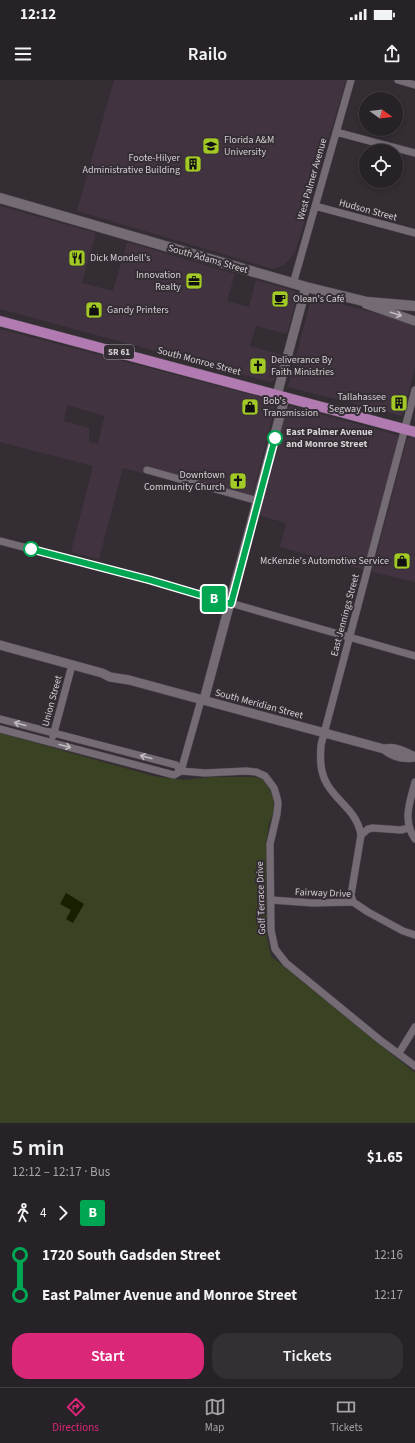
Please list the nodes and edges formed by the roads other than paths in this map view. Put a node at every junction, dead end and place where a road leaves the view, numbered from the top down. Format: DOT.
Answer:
graph roads {
  1 [pos="351,80"];
  2 [pos="398,80"];
  3 [pos="415,85"];
  4 [pos="336,132"];
  5 [pos="415,153"];
  6 [pos="0,198"];
  7 [pos="315,206"];
  8 [pos="415,233"];
  9 [pos="293,284"];
  10 [pos="306,287"];
  11 [pos="351,299"];
  12 [pos="415,306"];
  13 [pos="415,320"];
  14 [pos="0,321"];
  15 [pos="415,390"];
  16 [pos="281,396"];
  17 [pos="405,429"];
  18 [pos="415,432"];
  19 [pos="147,470"];
  20 [pos="258,500"];
  21 [pos="0,541"];
  22 [pos="231,604"];
  23 [pos="349,638"];
  24 [pos="0,645"];
  25 [pos="415,656"];
  26 [pos="72,665"];
  27 [pos="202,700"];
  28 [pos="0,719"];
  29 [pos="0,729"];
  30 [pos="324,732"];
  31 [pos="54,733"];
  32 [pos="51,742"];
  33 [pos="414,757"];
  34 [pos="181,771"];
  35 [pos="415,782"];
  36 [pos="409,828"];
  37 [pos="361,835"];
  38 [pos="415,839"];
  39 [pos="271,900"];
  40 [pos="354,902"];
  41 [pos="415,935"];
  42 [pos="415,1027"];
  43 [pos="399,1052"];
  44 [pos="415,1066"];
  1 -- 4 [label="street, West Palmer Avenue"];
  2 -- 3 [label="street"];
  4 -- 5 [label="street"];
  4 -- 7 [label="street, West Palmer Avenue"];
  6 -- 9 [label="main road, South Adams Street"];
  7 -- 8 [label="street, Hudson Street"];
  7 -- 9 [label="street, West Palmer Avenue"];
  9 -- 10 [label="main road, South Adams Street"];
  10 -- 11 [label="main road, South Adams Street"];
  10 -- 16 [label="street"];
  11 -- 12 [label="main road"];
  11 -- 13 [label="street, South Adams Street, one-way"];
  14 -- 16 [label="main road, South Monroe Street / SR 61"];
  15 -- 17 [label="street, East Jennings Street"];
  16 -- 17 [label="main road, South Monroe Street / SR 61"];
  16 -- 20 [label="street"];
  17 -- 18 [label="main road, South Monroe Street / SR 61"];
  17 -- 23 [label="street, East Jennings Street"];
  19 -- 20 [label="street"];
  20 -- 22 [label="street"];
  21 -- 22 [label="street"];
  22 -- 23 [label="street"];
  22 -- 27 [label="street"];
  23 -- 25 [label="street"];
  23 -- 30 [label="street, East Jennings Street"];
  24 -- 26 [label="street, South Meridian Street"];
  26 -- 27 [label="street, South Meridian Street"];
  26 -- 31 [label="street, Union Street"];
  27 -- 30 [label="street, South Meridian Street"];
  27 -- 34 [label="street"];
  31 -- 28 [label="street, Golf Terrace Drive, one-way"];
  29 -- 32 [label="street, Golf Terrace Drive"];
  30 -- 33 [label="street, South Meridian Street"];
  30 -- 37 [label="street, East Jennings Street"];
  31 -- 32 [label="street, Union Street"];
  34 -- 31 [label="street, Golf Terrace Drive, one-way"];
  32 -- 34 [label="street, Golf Terrace Drive, one-way"];
  34 -- 39 [label="street, Golf Terrace Drive"];
  35 -- 36 [label="street"];
  36 -- 37 [label="street"];
  36 -- 38 [label="street"];
  37 -- 40 [label="street, East Jennings Street"];
  39 -- 40 [label="street, Fairway Drive"];
  39 -- 43 [label="street, Golf Terrace Drive"];
  40 -- 41 [label="street, Fairway Drive"];
  42 -- 43 [label="street"];
  43 -- 44 [label="street, Golf Terrace Drive"];
}
